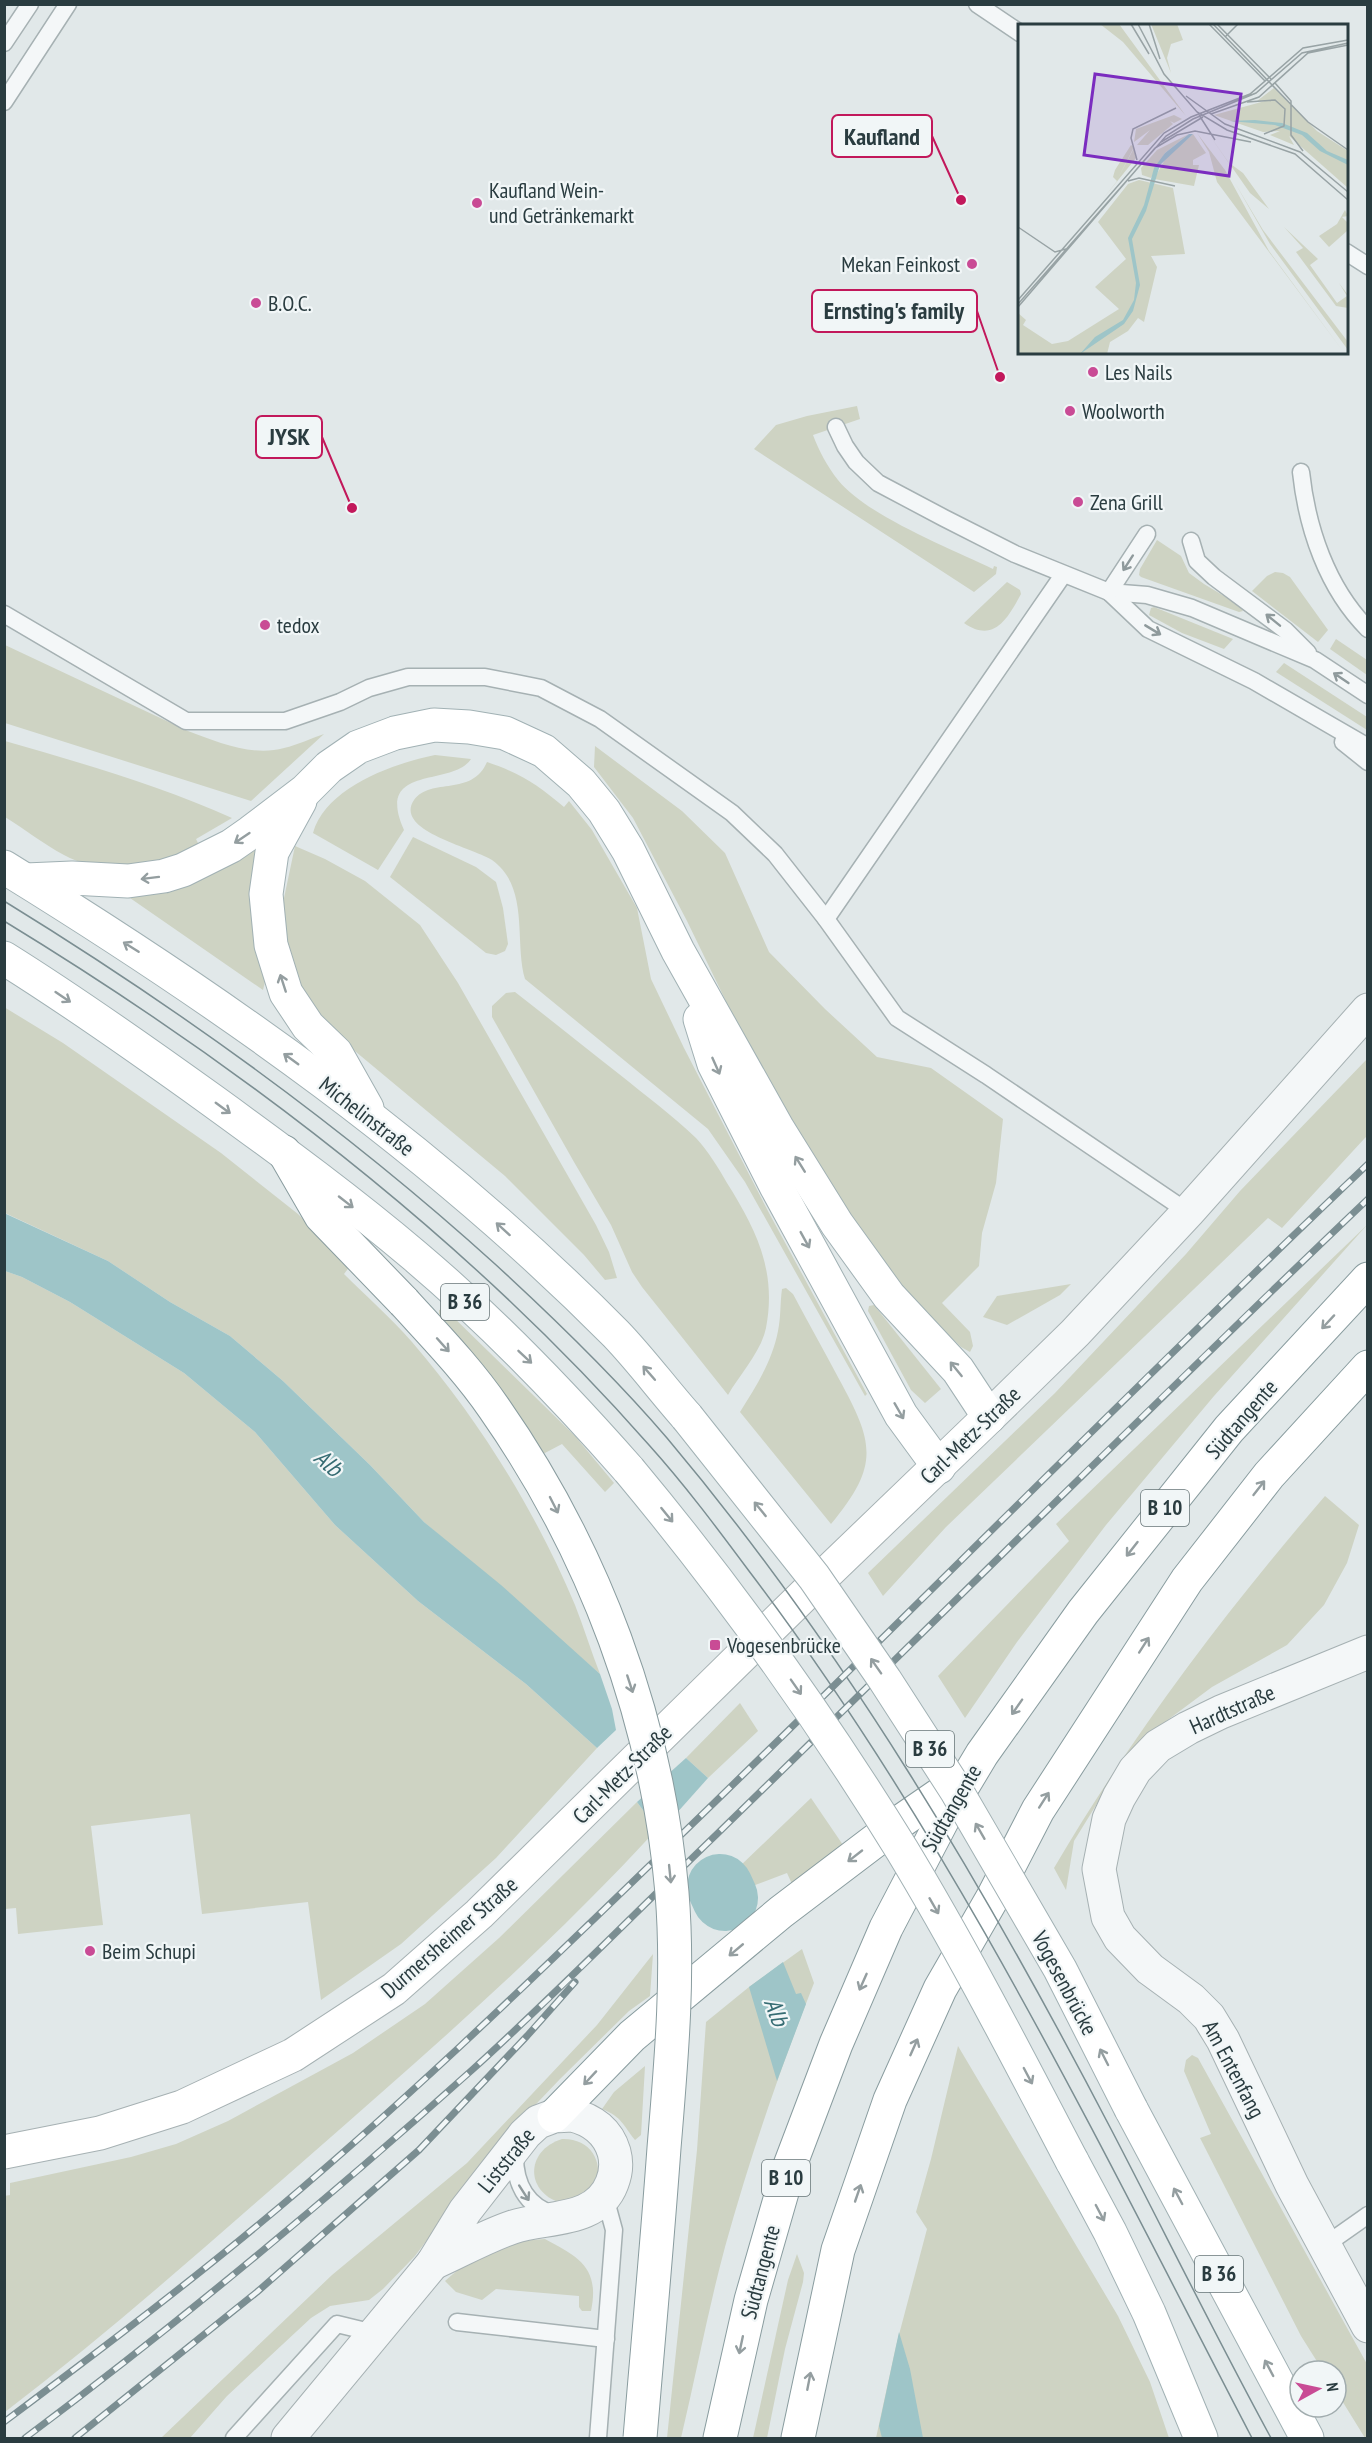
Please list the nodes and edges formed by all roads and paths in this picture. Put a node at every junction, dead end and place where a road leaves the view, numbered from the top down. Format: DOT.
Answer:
graph roads {
  1 [pos="30,4"];
  2 [pos="68,4"];
  3 [pos="977,4"];
  4 [pos="1018,32"];
  5 [pos="4,43"];
  6 [pos="4,102"];
  7 [pos="1348,253"];
  8 [pos="1368,266"];
  9 [pos="836,427"];
  10 [pos="1301,472"];
  11 [pos="1147,534"];
  12 [pos="1191,540"];
  13 [pos="1063,575"];
  14 [pos="1109,592"];
  15 [pos="4,614"];
  16 [pos="1368,629"];
  17 [pos="1315,660"];
  18 [pos="1368,695"];
  19 [pos="1298,706"];
  20 [pos="1368,747"];
  21 [pos="1368,762"];
  22 [pos="305,791"];
  23 [pos="15,874"];
  24 [pos="826,919"];
  25 [pos="678,951"];
  26 [pos="8,962"];
  27 [pos="1368,1010"];
  28 [pos="372,1118"];
  29 [pos="284,1152"];
  30 [pos="1188,1212"];
  31 [pos="1368,1279"];
  32 [pos="1368,1367"];
  33 [pos="687,1417"];
  34 [pos="989,1417"];
  35 [pos="939,1467"];
  36 [pos="1368,1652"];
  37 [pos="982,1754"];
  38 [pos="1119,1797"];
  39 [pos="554,1841"];
  40 [pos="554,2116"];
  41 [pos="515,2145"];
  42 [pos="4,2151"];
  43 [pos="605,2197"];
  44 [pos="1368,2215"];
  45 [pos="565,2216"];
  46 [pos="1324,2246"];
  47 [pos="434,2263"];
  48 [pos="457,2322"];
  49 [pos="1368,2326"];
  50 [pos="374,2333"];
  51 [pos="606,2339"];
  52 [pos="234,2439"];
  53 [pos="288,2439"];
  54 [pos="598,2439"];
  55 [pos="640,2439"];
  56 [pos="720,2439"];
  57 [pos="798,2439"];
  58 [pos="1201,2439"];
  59 [pos="1307,2439"];
  1 -- 5 [label="lane"];
  2 -- 6 [label="lane"];
  3 -- 4 [label="lane"];
  7 -- 8 [label="lane"];
  9 -- 13 [label="lane"];
  10 -- 16 [label="lane"];
  11 -- 14 [label="lane, one-way"];
  17 -- 12 [label="lane, one-way"];
  13 -- 14 [label="lane"];
  13 -- 24 [label="lane"];
  14 -- 17 [label="lane"];
  14 -- 19 [label="lane, one-way"];
  15 -- 24 [label="lane"];
  18 -- 17 [label="lane, one-way"];
  19 -- 20 [label="lane"];
  19 -- 21 [label="lane"];
  22 -- 23 [label="main road, one-way"];
  22 -- 25 [label="main road"];
  28 -- 22 [label="main road, one-way"];
  28 -- 23 [label="main road, Michelinstraße / B 36, one-way"];
  24 -- 30 [label="lane"];
  34 -- 25 [label="main road, one-way"];
  25 -- 35 [label="main road, one-way"];
  26 -- 29 [label="main road, B 36, one-way"];
  27 -- 30 [label="street, Carl-Metz-Straße"];
  33 -- 28 [label="main road, Michelinstraße / B 36, one-way"];
  29 -- 55 [label="main road, one-way, bridge"];
  29 -- 58 [label="main road, B 36, one-way, bridge"];
  30 -- 34 [label="street, Carl-Metz-Straße"];
  31 -- 37 [label="main road, Südtangente / B 10, one-way"];
  57 -- 32 [label="main road, B 10, one-way"];
  59 -- 33 [label="main road, Vogesenbrücke / B 36, one-way, bridge"];
  34 -- 35 [label="main road, Carl-Metz-Straße"];
  35 -- 39 [label="main road, Carl-Metz-Straße"];
  36 -- 38 [label="street, Hardtstraße"];
  37 -- 40 [label="main road, one-way"];
  37 -- 56 [label="main road, Südtangente / B 10, one-way"];
  38 -- 46 [label="street, Am Entenfang"];
  39 -- 42 [label="main road, Durmersheimer Straße"];
  40 -- 41 [label="street, Liststraße"];
  40 -- 43 [label="street, Liststraße"];
  41 -- 45 [label="lane, one-way"];
  41 -- 47 [label="street, Liststraße"];
  43 -- 45 [label="street, Liststraße"];
  43 -- 51 [label="lane"];
  44 -- 46 [label="lane"];
  45 -- 47 [label="street, Liststraße"];
  46 -- 49 [label="street, Am Entenfang"];
  47 -- 50 [label="street, Liststraße"];
  48 -- 51 [label="lane"];
  50 -- 52 [label="lane"];
  50 -- 53 [label="street, Liststraße"];
  51 -- 54 [label="lane"];
}
